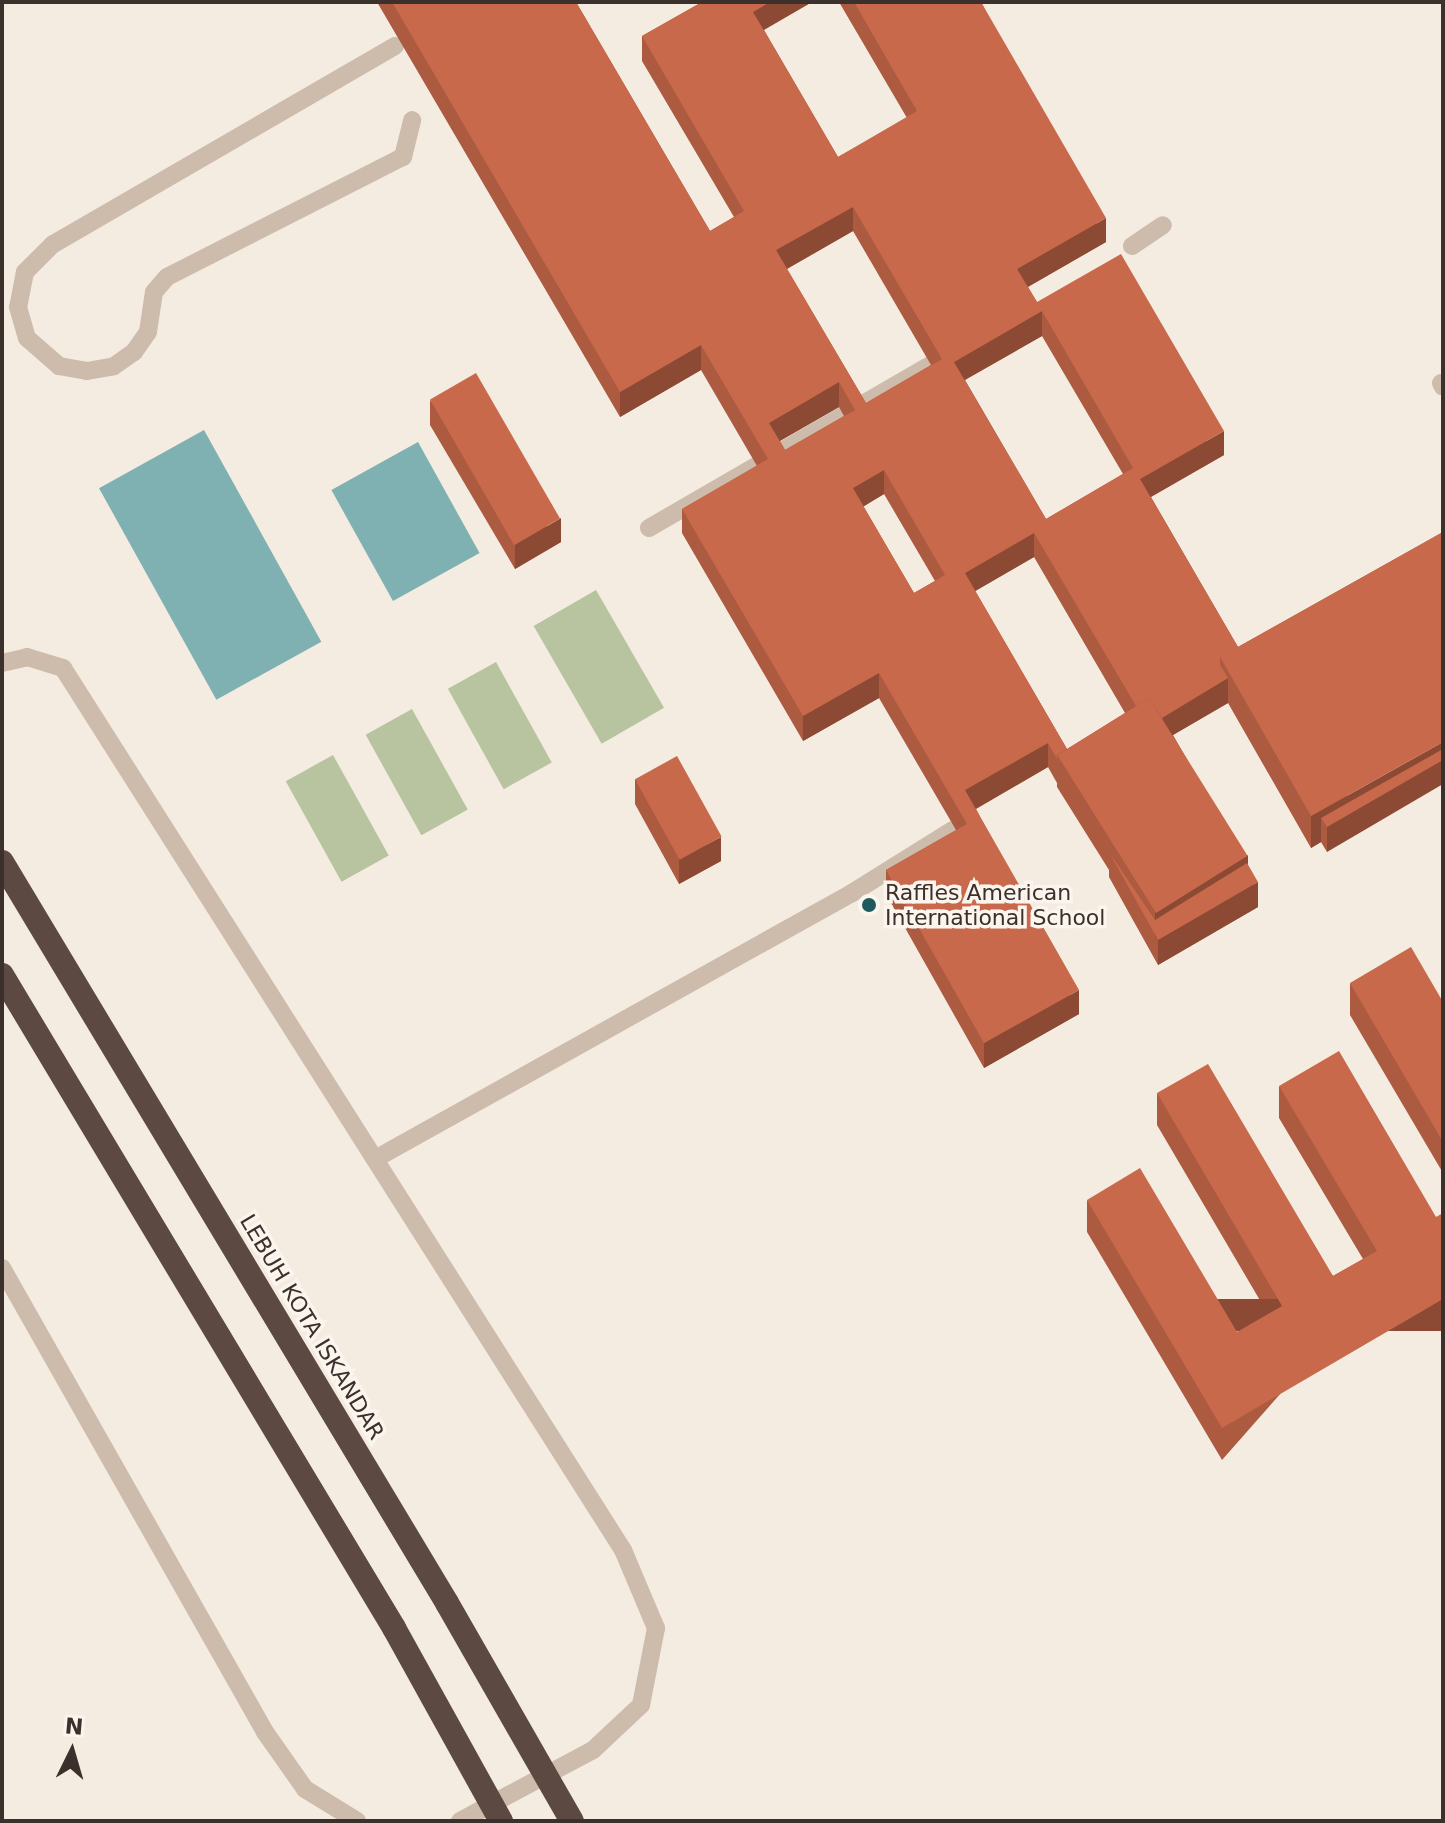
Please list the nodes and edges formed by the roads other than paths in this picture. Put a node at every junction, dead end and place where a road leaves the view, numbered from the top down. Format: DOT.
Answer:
graph roads {
  1 [pos="395,46"];
  2 [pos="412,120"];
  3 [pos="1163,225"];
  4 [pos="1132,246"];
  5 [pos="970,341"];
  6 [pos="649,528"];
  7 [pos="2,663"];
  8 [pos="953,830"];
  9 [pos="2,862"];
  10 [pos="2,975"];
  11 [pos="375,1159"];
  12 [pos="2,1268"];
  13 [pos="357,1821"];
  14 [pos="460,1821"];
  15 [pos="501,1821"];
  16 [pos="572,1821"];
  1 -- 2 [label="lane"];
  3 -- 4 [label="lane"];
  5 -- 6 [label="lane"];
  7 -- 11 [label="lane"];
  8 -- 11 [label="lane"];
  9 -- 16 [label="highway, LEBUH KOTA ISKANDAR, bridge"];
  10 -- 15 [label="highway, bridge"];
  11 -- 14 [label="lane"];
  12 -- 13 [label="lane"];
}
